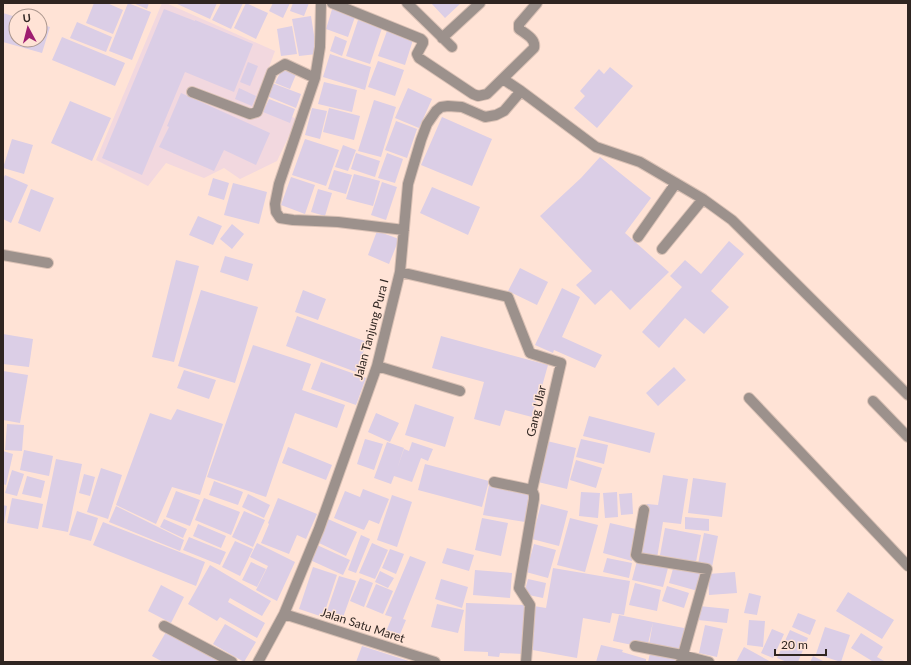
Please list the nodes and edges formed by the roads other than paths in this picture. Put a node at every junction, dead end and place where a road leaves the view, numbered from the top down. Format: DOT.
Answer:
graph roads {
  1 [pos="322,3"];
  2 [pos="332,3"];
  3 [pos="407,3"];
  4 [pos="480,3"];
  5 [pos="537,3"];
  6 [pos="442,38"];
  7 [pos="452,47"];
  8 [pos="315,78"];
  9 [pos="503,79"];
  10 [pos="521,91"];
  11 [pos="192,92"];
  12 [pos="676,183"];
  13 [pos="702,199"];
  14 [pos="404,230"];
  15 [pos="638,237"];
  16 [pos="662,249"];
  17 [pos="3,255"];
  18 [pos="48,263"];
  19 [pos="400,272"];
  20 [pos="377,366"];
  21 [pos="460,390"];
  22 [pos="908,395"];
  23 [pos="749,398"];
  24 [pos="873,401"];
  25 [pos="908,436"];
  26 [pos="494,482"];
  27 [pos="532,490"];
  28 [pos="644,510"];
  29 [pos="908,566"];
  30 [pos="284,614"];
  31 [pos="164,626"];
  32 [pos="635,646"];
  33 [pos="681,659"];
  34 [pos="232,662"];
  35 [pos="258,662"];
  36 [pos="435,662"];
  37 [pos="526,662"];
  38 [pos="709,662"];
  1 -- 8 [label="street"];
  2 -- 9 [label="street"];
  3 -- 6 [label="street"];
  4 -- 6 [label="street"];
  5 -- 9 [label="street"];
  6 -- 7 [label="street"];
  8 -- 11 [label="street"];
  8 -- 14 [label="street"];
  9 -- 10 [label="street"];
  10 -- 12 [label="street"];
  10 -- 14 [label="street, Jalan Tanjung Pura I"];
  12 -- 13 [label="street"];
  12 -- 15 [label="street"];
  13 -- 16 [label="street"];
  13 -- 22 [label="street"];
  14 -- 19 [label="street, Jalan Tanjung Pura I"];
  17 -- 18 [label="street"];
  19 -- 20 [label="street, Jalan Tanjung Pura I"];
  19 -- 27 [label="street, Gang Ular"];
  20 -- 21 [label="street"];
  20 -- 30 [label="street, Jalan Tanjung Pura I"];
  23 -- 29 [label="street"];
  24 -- 25 [label="street"];
  26 -- 27 [label="street"];
  27 -- 37 [label="street, Gang Ular"];
  28 -- 33 [label="street"];
  30 -- 35 [label="street, Jalan Tanjung Pura I"];
  30 -- 36 [label="street, Jalan Satu Maret"];
  31 -- 34 [label="street"];
  32 -- 33 [label="street"];
  33 -- 38 [label="street"];
}
